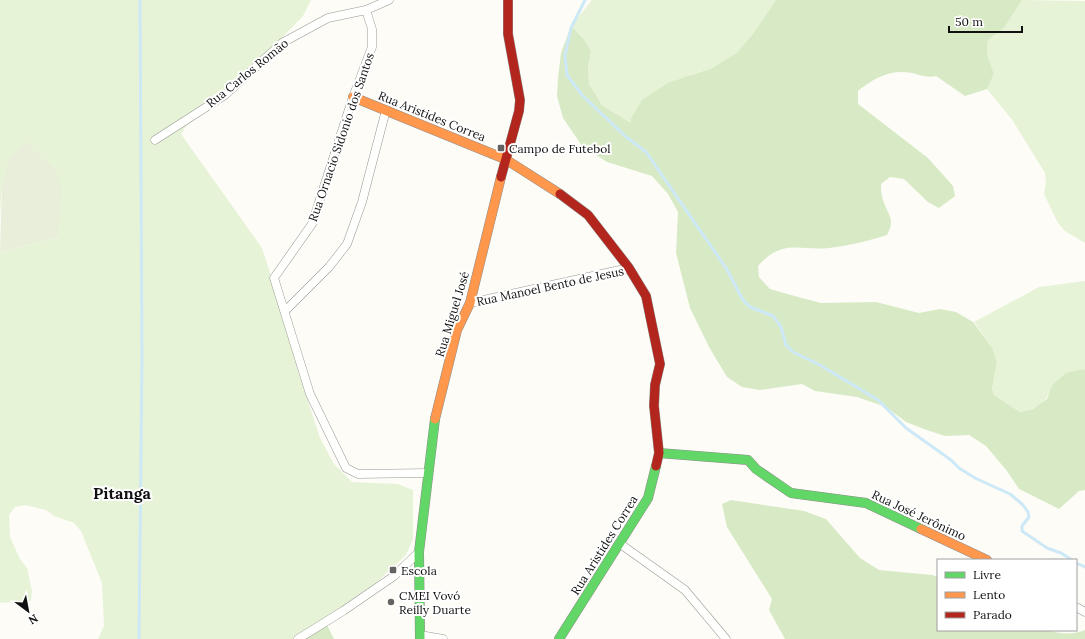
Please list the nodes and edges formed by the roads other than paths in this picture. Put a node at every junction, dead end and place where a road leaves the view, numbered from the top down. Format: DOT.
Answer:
graph roads {
  1 [pos="389,0"];
  2 [pos="508,0"];
  3 [pos="366,10"];
  4 [pos="354,97"];
  5 [pos="386,110"];
  6 [pos="155,140"];
  7 [pos="505,158"];
  8 [pos="629,268"];
  9 [pos="470,303"];
  10 [pos="285,311"];
  11 [pos="659,453"];
  12 [pos="428,473"];
  13 [pos="619,543"];
  14 [pos="419,552"];
  15 [pos="985,559"];
  16 [pos="420,637"];
  17 [pos="298,639"];
  18 [pos="443,639"];
  19 [pos="559,639"];
  20 [pos="726,639"];
  1 -- 3 [label="street, Rua Carlos Romão"];
  2 -- 7 [label="street, Rua Miguel José"];
  3 -- 4 [label="street, Rua Ornacio Sidonio dos Santos"];
  3 -- 6 [label="street, Rua Carlos Romão"];
  4 -- 5 [label="street, Rua Aristides Correa"];
  4 -- 10 [label="street, Rua Ornacio Sidonio dos Santos"];
  5 -- 7 [label="street, Rua Aristides Correa"];
  5 -- 10 [label="street"];
  7 -- 8 [label="street, Rua Aristides Correa"];
  7 -- 9 [label="street, Rua Miguel José"];
  8 -- 9 [label="street, Rua Manoel Bento de Jesus"];
  8 -- 11 [label="street, Rua Aristides Correa"];
  9 -- 12 [label="street, Rua Miguel José"];
  10 -- 12 [label="street, Rua Ornacio Sidonio dos Santos"];
  11 -- 13 [label="street, Rua Aristides Correa"];
  11 -- 15 [label="street, Rua José Jerônimo"];
  12 -- 14 [label="street, Rua Miguel José"];
  13 -- 19 [label="street, Rua Aristides Correa"];
  13 -- 20 [label="street"];
  14 -- 16 [label="street, Rua Miguel José"];
  14 -- 17 [label="street"];
  16 -- 18 [label="street"];
}
